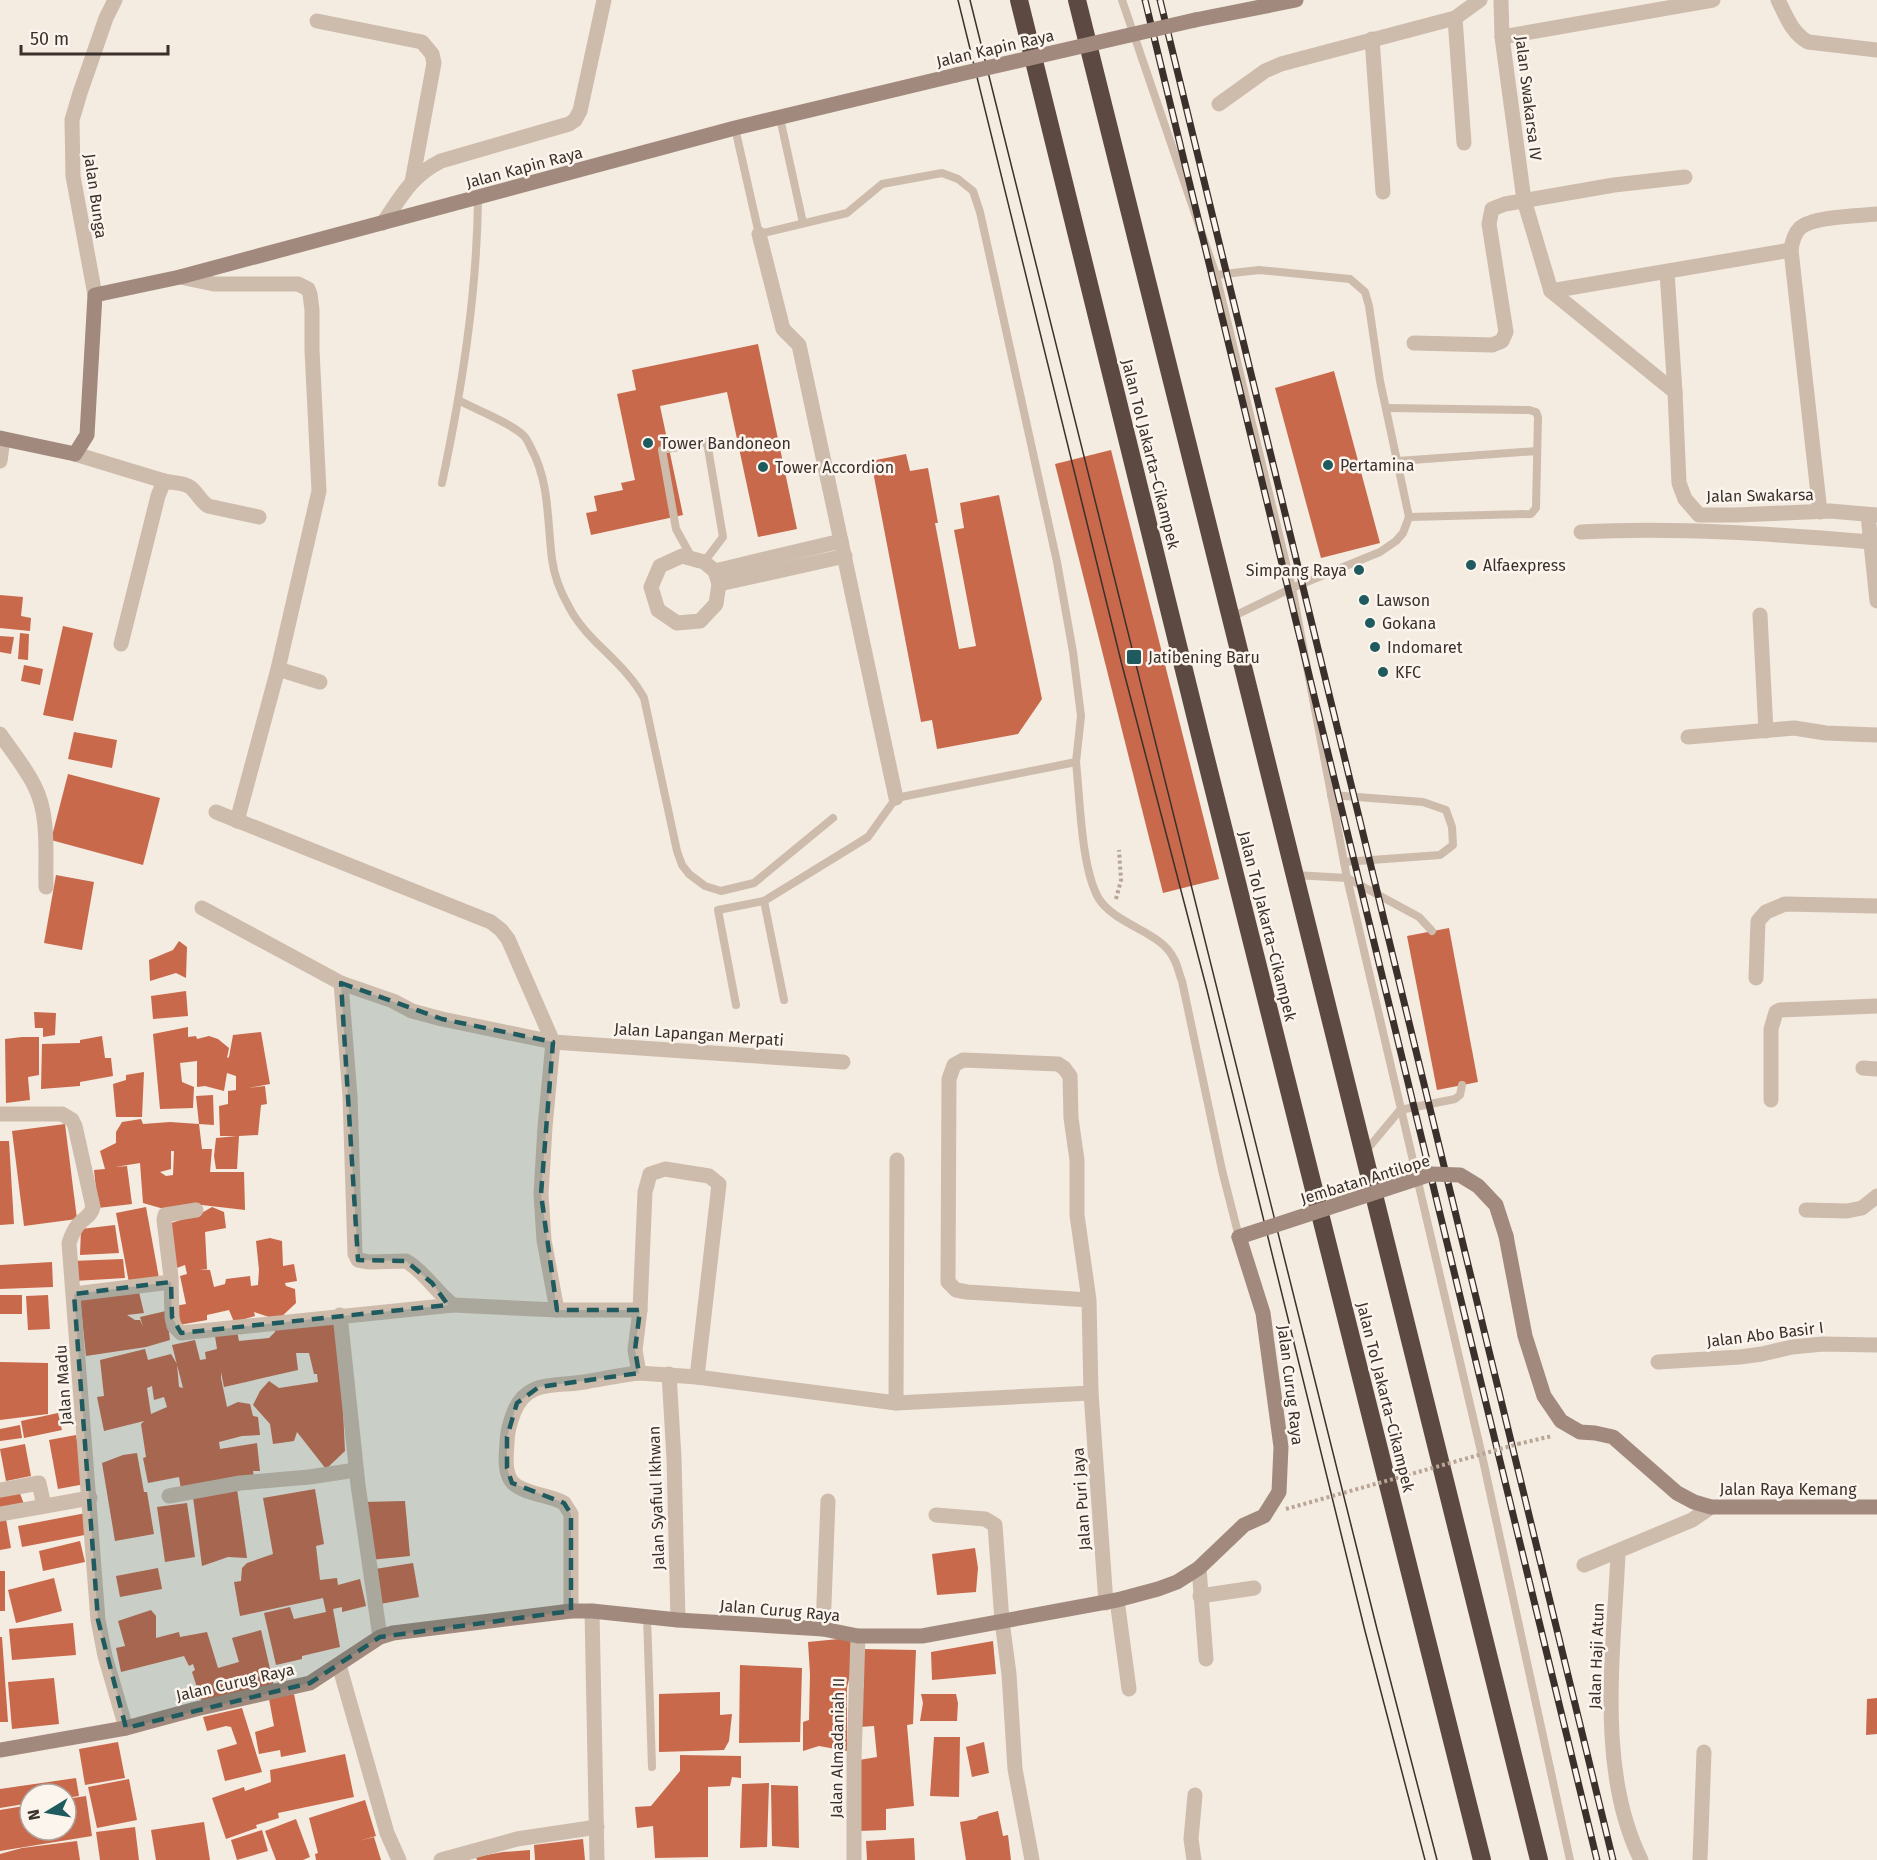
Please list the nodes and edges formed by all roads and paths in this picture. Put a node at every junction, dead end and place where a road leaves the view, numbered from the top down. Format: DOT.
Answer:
graph roads {
  1 [pos="115,0"];
  2 [pos="604,0"];
  3 [pos="1018,0"];
  4 [pos="1077,0"];
  5 [pos="1122,0"];
  6 [pos="1296,0"];
  7 [pos="1480,0"];
  8 [pos="1501,0"];
  9 [pos="1713,0"];
  10 [pos="1778,0"];
  11 [pos="1455,18"];
  12 [pos="317,21"];
  13 [pos="1502,37"];
  14 [pos="1372,39"];
  15 [pos="1877,50"];
  16 [pos="1219,104"];
  17 [pos="780,118"];
  18 [pos="735,128"];
  19 [pos="1464,143"];
  20 [pos="1685,177"];
  21 [pos="412,182"];
  22 [pos="1383,192"];
  23 [pos="478,198"];
  24 [pos="1524,200"];
  25 [pos="1877,214"];
  26 [pos="383,223"];
  27 [pos="803,223"];
  28 [pos="759,234"];
  29 [pos="1791,250"];
  30 [pos="1667,272"];
  31 [pos="1216,275"];
  32 [pos="180,276"];
  33 [pos="1551,291"];
  34 [pos="95,295"];
  35 [pos="1414,343"];
  36 [pos="1675,392"];
  37 [pos="459,401"];
  38 [pos="1387,408"];
  39 [pos="2,439"];
  40 [pos="1537,451"];
  41 [pos="75,454"];
  42 [pos="1398,460"];
  43 [pos="0,461"];
  44 [pos="164,481"];
  45 [pos="442,483"];
  46 [pos="1820,512"];
  47 [pos="1872,515"];
  48 [pos="259,517"];
  49 [pos="1409,517"];
  50 [pos="1581,532"];
  51 [pos="1871,542"];
  52 [pos="843,549"];
  53 [pos="708,569"];
  54 [pos="1292,588"];
  55 [pos="1877,601"];
  56 [pos="1760,615"];
  57 [pos="1230,618"];
  58 [pos="121,644"];
  59 [pos="278,669"];
  60 [pos="320,682"];
  61 [pos="1766,731"];
  62 [pos="0,734"];
  63 [pos="1877,735"];
  64 [pos="1688,737"];
  65 [pos="1076,762"];
  66 [pos="1331,795"];
  67 [pos="896,798"];
  68 [pos="216,812"];
  69 [pos="833,818"];
  70 [pos="237,821"];
  71 [pos="1119,850"];
  72 [pos="1344,862"];
  73 [pos="1294,875"];
  74 [pos="1347,878"];
  75 [pos="46,887"];
  76 [pos="764,901"];
  77 [pos="1877,906"];
  78 [pos="202,908"];
  79 [pos="1111,910"];
  80 [pos="1432,931"];
  81 [pos="1756,978"];
  82 [pos="341,982"];
  83 [pos="784,1000"];
  84 [pos="736,1005"];
  85 [pos="1877,1006"];
  86 [pos="553,1042"];
  87 [pos="843,1062"];
  88 [pos="1462,1085"];
  89 [pos="1771,1100"];
  90 [pos="1400,1110"];
  91 [pos="0,1114"];
  92 [pos="1365,1152"];
  93 [pos="897,1160"];
  94 [pos="1877,1196"];
  95 [pos="196,1210"];
  96 [pos="1806,1210"];
  97 [pos="1506,1236"];
  98 [pos="1239,1237"];
  99 [pos="171,1282"];
  100 [pos="74,1294"];
  101 [pos="1089,1300"];
  102 [pos="453,1305"];
  103 [pos="556,1310"];
  104 [pos="639,1310"];
  105 [pos="340,1315"];
  106 [pos="1877,1345"];
  107 [pos="1658,1362"];
  108 [pos="639,1373"];
  109 [pos="669,1374"];
  110 [pos="697,1377"];
  111 [pos="1091,1393"];
  112 [pos="896,1402"];
  113 [pos="1580,1432"];
  114 [pos="356,1470"];
  115 [pos="0,1490"];
  116 [pos="169,1496"];
  117 [pos="90,1498"];
  118 [pos="828,1501"];
  119 [pos="44,1506"];
  120 [pos="1711,1507"];
  121 [pos="1877,1507"];
  122 [pos="1287,1509"];
  123 [pos="0,1514"];
  124 [pos="936,1515"];
  125 [pos="1618,1552"];
  126 [pos="1584,1565"];
  127 [pos="1199,1568"];
  128 [pos="1254,1588"];
  129 [pos="1200,1596"];
  130 [pos="1112,1601"];
  131 [pos="571,1611"];
  132 [pos="591,1611"];
  133 [pos="647,1616"];
  134 [pos="678,1620"];
  135 [pos="1002,1621"];
  136 [pos="823,1629"];
  137 [pos="380,1636"];
  138 [pos="858,1636"];
  139 [pos="1206,1659"];
  140 [pos="339,1665"];
  141 [pos="1129,1689"];
  142 [pos="126,1728"];
  143 [pos="0,1750"];
  144 [pos="1704,1752"];
  145 [pos="652,1767"];
  146 [pos="1195,1795"];
  147 [pos="597,1827"];
  148 [pos="399,1860"];
  149 [pos="441,1860"];
  150 [pos="597,1860"];
  151 [pos="854,1860"];
  152 [pos="1032,1860"];
  153 [pos="1194,1860"];
  154 [pos="1482,1860"];
  155 [pos="1539,1860"];
  156 [pos="1570,1860"];
  157 [pos="1641,1860"];
  158 [pos="1700,1860"];
  1 -- 34 [label="street, Jalan Bunga"];
  2 -- 21 [label="street"];
  3 -- 154 [label="highway, Jalan Tol Jakarta–Cikampek"];
  4 -- 57 [label="highway"];
  5 -- 31 [label="lane"];
  6 -- 17 [label="street, Jalan Kapin Raya, bridge"];
  7 -- 11 [label="street"];
  8 -- 13 [label="street, Jalan Swakarsa IV"];
  9 -- 13 [label="street"];
  10 -- 15 [label="street"];
  11 -- 14 [label="street"];
  11 -- 19 [label="street"];
  12 -- 21 [label="street"];
  13 -- 24 [label="street, Jalan Swakarsa IV"];
  14 -- 16 [label="street"];
  14 -- 22 [label="street"];
  17 -- 18 [label="street, Jalan Kapin Raya"];
  17 -- 27 [label="lane"];
  18 -- 23 [label="street, Jalan Kapin Raya"];
  18 -- 28 [label="lane"];
  20 -- 24 [label="street"];
  21 -- 26 [label="street"];
  23 -- 26 [label="street, Jalan Kapin Raya"];
  23 -- 37 [label="lane"];
  24 -- 33 [label="street"];
  24 -- 35 [label="street"];
  25 -- 29 [label="street"];
  26 -- 32 [label="street, Jalan Kapin Raya"];
  27 -- 28 [label="lane"];
  27 -- 65 [label="lane"];
  28 -- 52 [label="street"];
  29 -- 30 [label="street"];
  29 -- 46 [label="street"];
  30 -- 33 [label="street"];
  30 -- 36 [label="street"];
  31 -- 38 [label="lane"];
  31 -- 54 [label="lane"];
  32 -- 34 [label="street, Jalan Kapin Raya"];
  32 -- 59 [label="street"];
  33 -- 36 [label="street"];
  34 -- 41 [label="street"];
  36 -- 46 [label="street, Jalan Swakarsa"];
  37 -- 45 [label="lane"];
  37 -- 69 [label="lane"];
  38 -- 40 [label="lane"];
  38 -- 42 [label="lane"];
  39 -- 41 [label="street"];
  39 -- 43 [label="street"];
  40 -- 42 [label="lane"];
  40 -- 49 [label="lane"];
  41 -- 44 [label="street"];
  42 -- 49 [label="lane"];
  44 -- 48 [label="street"];
  44 -- 58 [label="street"];
  46 -- 47 [label="street, Jalan Swakarsa"];
  47 -- 51 [label="street, Jalan Swakarsa"];
  49 -- 54 [label="lane"];
  50 -- 51 [label="street"];
  51 -- 55 [label="street, Jalan Swakarsa"];
  52 -- 53 [label="street"];
  52 -- 67 [label="street"];
  53 -- 53 [label="lane"];
  54 -- 57 [label="lane"];
  54 -- 66 [label="lane"];
  56 -- 61 [label="street"];
  57 -- 73 [label="highway"];
  59 -- 60 [label="street"];
  59 -- 70 [label="street"];
  61 -- 63 [label="street"];
  61 -- 64 [label="street"];
  62 -- 75 [label="street"];
  65 -- 67 [label="lane"];
  65 -- 79 [label="lane"];
  66 -- 72 [label="lane"];
  66 -- 72 [label="lane"];
  67 -- 76 [label="lane"];
  68 -- 70 [label="street"];
  70 -- 86 [label="street"];
  71 -- 79 [label="path"];
  72 -- 74 [label="lane"];
  73 -- 74 [label="lane"];
  73 -- 92 [label="highway"];
  74 -- 80 [label="lane"];
  74 -- 90 [label="lane"];
  76 -- 83 [label="lane"];
  76 -- 84 [label="lane"];
  77 -- 81 [label="street"];
  78 -- 82 [label="street, Jalan Lapangan Merpati"];
  79 -- 98 [label="lane"];
  82 -- 86 [label="street, Jalan Lapangan Merpati"];
  82 -- 102 [label="street"];
  85 -- 89 [label="street"];
  86 -- 87 [label="street, Jalan Lapangan Merpati"];
  86 -- 103 [label="street"];
  88 -- 90 [label="lane"];
  90 -- 92 [label="lane"];
  90 -- 156 [label="lane"];
  91 -- 100 [label="street, Jalan Madu"];
  92 -- 155 [label="highway"];
  93 -- 112 [label="street"];
  94 -- 96 [label="street"];
  95 -- 99 [label="street"];
  97 -- 98 [label="street, Jembatan Antilope, bridge"];
  97 -- 113 [label="street, Jalan Raya Kemang"];
  98 -- 127 [label="street, Jalan Curug Raya"];
  99 -- 100 [label="street"];
  99 -- 105 [label="street"];
  100 -- 117 [label="street, Jalan Madu"];
  101 -- 101 [label="street, Jalan Puri Jaya"];
  101 -- 111 [label="street, Jalan Puri Jaya"];
  102 -- 103 [label="street"];
  102 -- 105 [label="street"];
  103 -- 104 [label="street"];
  104 -- 108 [label="street"];
  104 -- 110 [label="street"];
  105 -- 114 [label="street"];
  106 -- 107 [label="street, Jalan Abo Basir I"];
  108 -- 109 [label="street"];
  108 -- 131 [label="street"];
  109 -- 110 [label="street"];
  109 -- 134 [label="street, Jalan Syafiul Ikhwan"];
  110 -- 112 [label="street"];
  111 -- 112 [label="street"];
  111 -- 130 [label="street, Jalan Puri Jaya"];
  113 -- 120 [label="street, Jalan Raya Kemang"];
  113 -- 122 [label="path, bridge"];
  114 -- 116 [label="street"];
  114 -- 137 [label="street"];
  115 -- 119 [label="street"];
  117 -- 119 [label="street"];
  117 -- 142 [label="street, Jalan Madu"];
  118 -- 136 [label="street"];
  119 -- 123 [label="street"];
  120 -- 121 [label="street, Jalan Raya Kemang"];
  120 -- 125 [label="street"];
  124 -- 135 [label="street"];
  125 -- 126 [label="street"];
  125 -- 157 [label="street, Jalan Haji Atun"];
  127 -- 129 [label="street"];
  127 -- 130 [label="street, Jalan Curug Raya"];
  128 -- 129 [label="street"];
  129 -- 139 [label="street"];
  130 -- 135 [label="street, Jalan Curug Raya"];
  130 -- 141 [label="street, Jalan Puri Jaya"];
  131 -- 132 [label="street, Jalan Curug Raya"];
  131 -- 137 [label="street, Jalan Curug Raya"];
  132 -- 133 [label="street, Jalan Curug Raya"];
  132 -- 147 [label="street"];
  133 -- 134 [label="street, Jalan Curug Raya"];
  133 -- 145 [label="lane"];
  134 -- 136 [label="street, Jalan Curug Raya"];
  135 -- 138 [label="street, Jalan Curug Raya"];
  135 -- 152 [label="street"];
  136 -- 138 [label="street, Jalan Curug Raya"];
  137 -- 140 [label="street, Jalan Curug Raya"];
  138 -- 151 [label="street, Jalan Almadaniah II"];
  140 -- 142 [label="street, Jalan Curug Raya"];
  140 -- 148 [label="street"];
  142 -- 143 [label="street, Jalan Curug Raya"];
  144 -- 158 [label="street"];
  146 -- 153 [label="street"];
  147 -- 149 [label="street"];
  147 -- 150 [label="street"];
}
